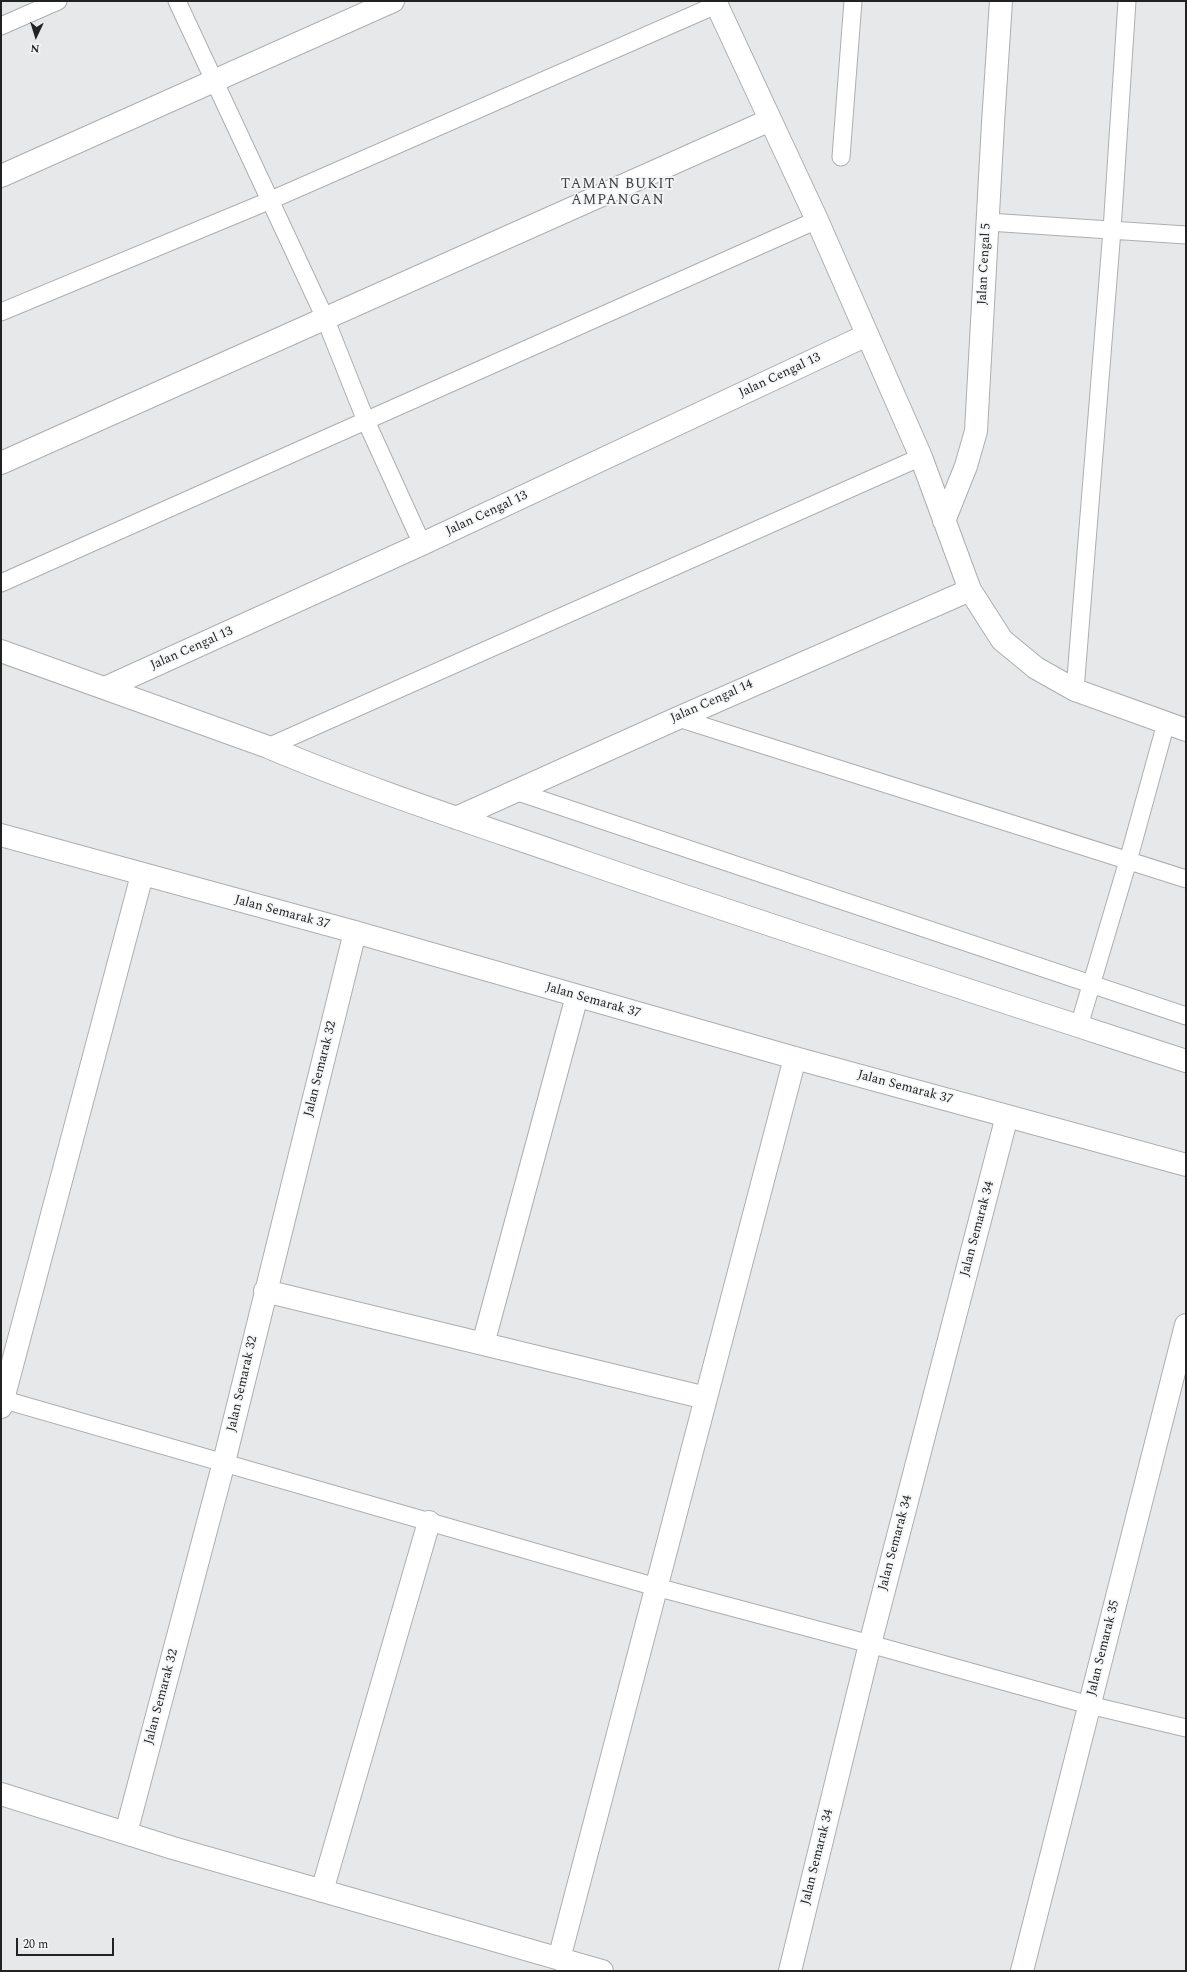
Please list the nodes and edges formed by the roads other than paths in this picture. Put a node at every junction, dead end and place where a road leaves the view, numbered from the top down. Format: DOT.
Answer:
graph roads {
  1 [pos="58,1"];
  2 [pos="177,1"];
  3 [pos="392,1"];
  4 [pos="853,1"];
  5 [pos="1002,1"];
  6 [pos="1127,1"];
  7 [pos="716,3"];
  8 [pos="1,26"];
  9 [pos="213,81"];
  10 [pos="770,120"];
  11 [pos="841,157"];
  12 [pos="1,176"];
  13 [pos="271,200"];
  14 [pos="817,220"];
  15 [pos="988,222"];
  16 [pos="1112,230"];
  17 [pos="1186,234"];
  18 [pos="1,312"];
  19 [pos="325,318"];
  20 [pos="867,335"];
  21 [pos="366,421"];
  22 [pos="921,457"];
  23 [pos="1,463"];
  24 [pos="944,521"];
  25 [pos="422,544"];
  26 [pos="1,583"];
  27 [pos="970,590"];
  28 [pos="1,651"];
  29 [pos="105,688"];
  30 [pos="1075,690"];
  31 [pos="678,718"];
  32 [pos="1176,726"];
  33 [pos="268,747"];
  34 [pos="515,791"];
  35 [pos="456,818"];
  36 [pos="1,835"];
  37 [pos="1128,861"];
  38 [pos="142,875"];
  39 [pos="1186,879"];
  40 [pos="355,932"];
  41 [pos="1091,984"];
  42 [pos="577,996"];
  43 [pos="1186,1016"];
  44 [pos="1078,1026"];
  45 [pos="795,1058"];
  46 [pos="1186,1061"];
  47 [pos="1007,1116"];
  48 [pos="1186,1166"];
  49 [pos="265,1291"];
  50 [pos="1186,1325"];
  51 [pos="483,1344"];
  52 [pos="706,1398"];
  53 [pos="2,1402"];
  54 [pos="224,1462"];
  55 [pos="429,1522"];
  56 [pos="656,1587"];
  57 [pos="870,1644"];
  58 [pos="1089,1705"];
  59 [pos="1186,1728"];
  60 [pos="1,1794"];
  61 [pos="126,1833"];
  62 [pos="322,1891"];
  63 [pos="559,1959"];
  64 [pos="602,1971"];
  65 [pos="790,1971"];
  66 [pos="1022,1971"];
  1 -- 8 [label="lane"];
  2 -- 9 [label="lane"];
  3 -- 9 [label="street"];
  4 -- 11 [label="lane"];
  5 -- 15 [label="street, Jalan Cengal 5"];
  6 -- 16 [label="lane"];
  7 -- 10 [label="street"];
  7 -- 13 [label="lane"];
  9 -- 12 [label="street"];
  9 -- 13 [label="lane"];
  10 -- 14 [label="street"];
  10 -- 19 [label="street"];
  13 -- 18 [label="lane"];
  13 -- 19 [label="lane"];
  14 -- 20 [label="street"];
  14 -- 21 [label="lane"];
  15 -- 16 [label="lane"];
  15 -- 24 [label="street, Jalan Cengal 5"];
  16 -- 17 [label="lane"];
  16 -- 30 [label="lane"];
  19 -- 21 [label="lane"];
  19 -- 23 [label="street"];
  20 -- 22 [label="street"];
  20 -- 25 [label="street, Jalan Cengal 13"];
  21 -- 25 [label="lane"];
  21 -- 26 [label="lane"];
  22 -- 24 [label="street"];
  22 -- 33 [label="lane"];
  24 -- 27 [label="street"];
  25 -- 29 [label="street, Jalan Cengal 13"];
  27 -- 30 [label="street"];
  27 -- 31 [label="street, Jalan Cengal 14"];
  28 -- 29 [label="street"];
  29 -- 33 [label="street"];
  30 -- 32 [label="street"];
  31 -- 34 [label="street, Jalan Cengal 14"];
  31 -- 37 [label="lane"];
  32 -- 37 [label="lane"];
  33 -- 35 [label="street"];
  34 -- 35 [label="street, Jalan Cengal 14"];
  34 -- 41 [label="lane"];
  35 -- 44 [label="street"];
  36 -- 38 [label="street, Jalan Semarak 37"];
  37 -- 39 [label="lane"];
  37 -- 41 [label="lane"];
  38 -- 40 [label="street, Jalan Semarak 37"];
  38 -- 53 [label="street"];
  40 -- 42 [label="street, Jalan Semarak 37"];
  40 -- 49 [label="street, Jalan Semarak 32"];
  41 -- 43 [label="lane"];
  41 -- 44 [label="lane"];
  42 -- 45 [label="street, Jalan Semarak 37"];
  42 -- 51 [label="street"];
  44 -- 46 [label="street"];
  45 -- 47 [label="street, Jalan Semarak 37"];
  45 -- 52 [label="street"];
  47 -- 48 [label="street, Jalan Semarak 37"];
  47 -- 57 [label="street, Jalan Semarak 34"];
  49 -- 51 [label="street"];
  49 -- 54 [label="street, Jalan Semarak 32"];
  50 -- 58 [label="street, Jalan Semarak 35"];
  51 -- 52 [label="street"];
  52 -- 56 [label="street"];
  53 -- 54 [label="lane"];
  54 -- 55 [label="lane"];
  54 -- 61 [label="street, Jalan Semarak 32"];
  55 -- 56 [label="lane"];
  55 -- 62 [label="street"];
  56 -- 57 [label="lane"];
  56 -- 63 [label="street"];
  57 -- 58 [label="lane"];
  57 -- 65 [label="street, Jalan Semarak 34"];
  58 -- 59 [label="lane"];
  58 -- 66 [label="street, Jalan Semarak 35"];
  60 -- 61 [label="street"];
  61 -- 62 [label="street"];
  62 -- 63 [label="street"];
  63 -- 64 [label="street"];
}
